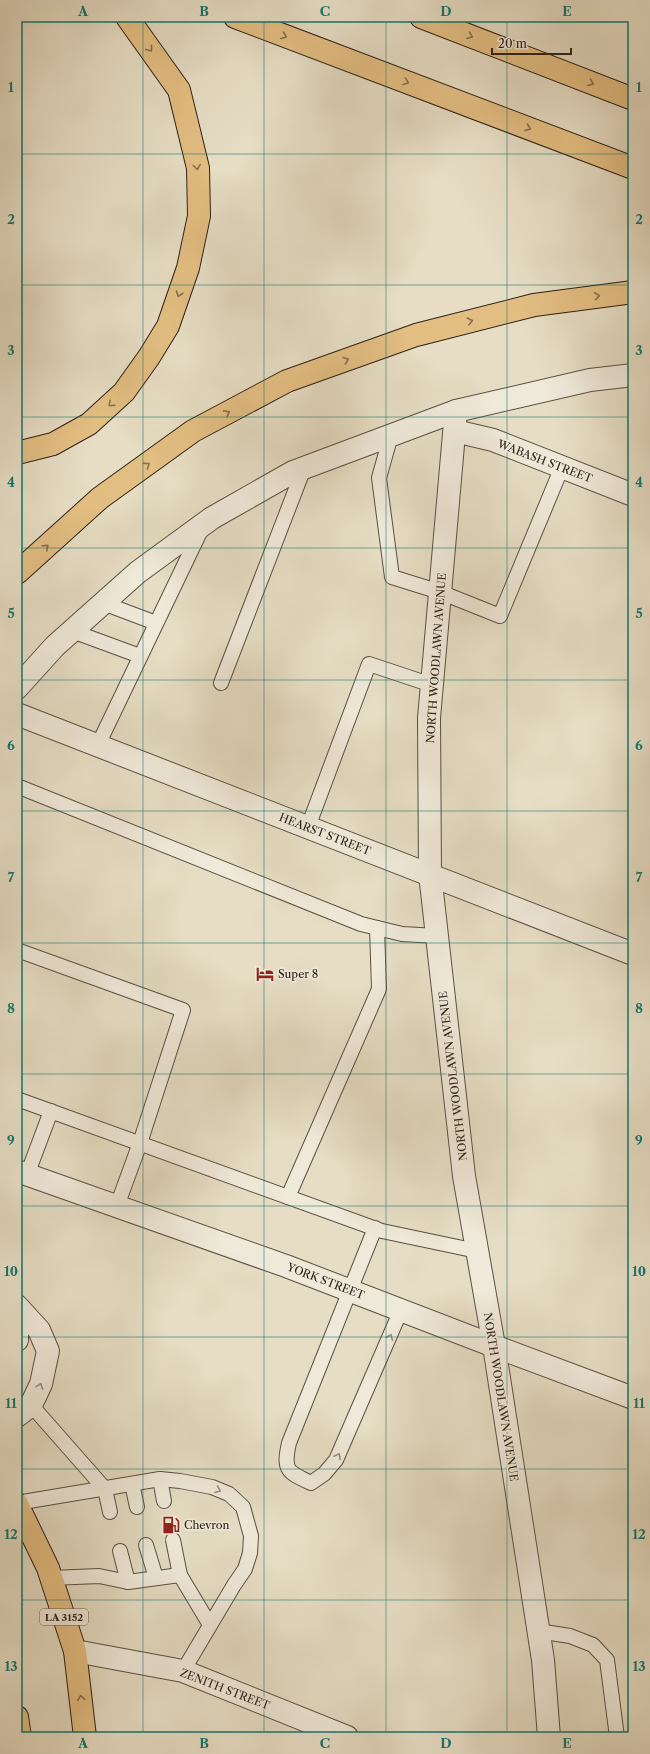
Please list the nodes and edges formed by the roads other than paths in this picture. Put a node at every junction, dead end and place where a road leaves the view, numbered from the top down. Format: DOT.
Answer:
graph roads {
  1 [pos="127,17"];
  2 [pos="235,17"];
  3 [pos="421,17"];
  4 [pos="633,99"];
  5 [pos="633,168"];
  6 [pos="633,292"];
  7 [pos="633,375"];
  8 [pos="455,421"];
  9 [pos="392,435"];
  10 [pos="17,453"];
  11 [pos="562,467"];
  12 [pos="304,468"];
  13 [pos="633,495"];
  14 [pos="204,524"];
  15 [pos="17,573"];
  16 [pos="440,592"];
  17 [pos="103,603"];
  18 [pos="156,623"];
  19 [pos="72,631"];
  20 [pos="140,656"];
  21 [pos="221,683"];
  22 [pos="432,685"];
  23 [pos="17,688"];
  24 [pos="17,714"];
  25 [pos="98,745"];
  26 [pos="17,786"];
  27 [pos="308,827"];
  28 [pos="430,874"];
  29 [pos="377,928"];
  30 [pos="436,936"];
  31 [pos="17,950"];
  32 [pos="633,954"];
  33 [pos="17,1098"];
  34 [pos="51,1111"];
  35 [pos="140,1143"];
  36 [pos="22,1173"];
  37 [pos="288,1197"];
  38 [pos="117,1206"];
  39 [pos="375,1228"];
  40 [pos="477,1251"];
  41 [pos="349,1290"];
  42 [pos="17,1306"];
  43 [pos="401,1310"];
  44 [pos="17,1327"];
  45 [pos="17,1340"];
  46 [pos="494,1346"];
  47 [pos="633,1398"];
  48 [pos="24,1410"];
  49 [pos="160,1479"];
  50 [pos="132,1484"];
  51 [pos="104,1489"];
  52 [pos="164,1501"];
  53 [pos="17,1503"];
  54 [pos="137,1507"];
  55 [pos="110,1512"];
  56 [pos="17,1530"];
  57 [pos="173,1540"];
  58 [pos="146,1545"];
  59 [pos="120,1551"];
  60 [pos="50,1573"];
  61 [pos="180,1575"];
  62 [pos="156,1578"];
  63 [pos="128,1582"];
  64 [pos="210,1625"];
  65 [pos="538,1631"];
  66 [pos="75,1651"];
  67 [pos="183,1671"];
  68 [pos="17,1717"];
  69 [pos="20,1737"];
  70 [pos="85,1737"];
  71 [pos="347,1737"];
  72 [pos="549,1737"];
  73 [pos="617,1737"];
  1 -- 10 [label="highway, one-way"];
  2 -- 5 [label="highway, one-way"];
  3 -- 4 [label="highway, one-way"];
  15 -- 6 [label="highway, one-way"];
  7 -- 8 [label="street"];
  8 -- 9 [label="street"];
  8 -- 11 [label="street, WABASH STREET"];
  8 -- 16 [label="street, NORTH WOODLAWN AVENUE"];
  9 -- 12 [label="street"];
  9 -- 16 [label="lane"];
  11 -- 13 [label="street, WABASH STREET"];
  11 -- 16 [label="lane"];
  12 -- 14 [label="street"];
  12 -- 21 [label="lane"];
  14 -- 17 [label="street"];
  14 -- 18 [label="lane"];
  16 -- 22 [label="street, NORTH WOODLAWN AVENUE"];
  17 -- 18 [label="lane"];
  17 -- 19 [label="street"];
  18 -- 20 [label="lane"];
  19 -- 20 [label="lane"];
  19 -- 23 [label="street"];
  20 -- 25 [label="lane"];
  22 -- 27 [label="lane"];
  22 -- 28 [label="street, NORTH WOODLAWN AVENUE"];
  24 -- 25 [label="street, HEARST STREET"];
  25 -- 27 [label="street, HEARST STREET"];
  26 -- 29 [label="lane"];
  27 -- 28 [label="street, HEARST STREET"];
  28 -- 30 [label="street, NORTH WOODLAWN AVENUE"];
  28 -- 32 [label="street, HEARST STREET"];
  29 -- 30 [label="lane"];
  29 -- 37 [label="lane"];
  30 -- 40 [label="street, NORTH WOODLAWN AVENUE"];
  31 -- 35 [label="lane"];
  33 -- 34 [label="lane"];
  34 -- 35 [label="lane"];
  34 -- 36 [label="lane"];
  35 -- 37 [label="lane"];
  35 -- 38 [label="lane"];
  36 -- 38 [label="street, YORK STREET"];
  37 -- 39 [label="lane"];
  38 -- 41 [label="street, YORK STREET"];
  39 -- 40 [label="lane"];
  39 -- 41 [label="lane"];
  40 -- 46 [label="street, NORTH WOODLAWN AVENUE"];
  41 -- 43 [label="street, YORK STREET"];
  41 -- 43 [label="lane, one-way"];
  48 -- 42 [label="street, one-way"];
  43 -- 46 [label="street, YORK STREET"];
  44 -- 45 [label="street"];
  46 -- 47 [label="street, YORK STREET"];
  46 -- 65 [label="street, NORTH WOODLAWN AVENUE"];
  48 -- 51 [label="lane"];
  49 -- 50 [label="lane"];
  49 -- 52 [label="lane"];
  49 -- 64 [label="lane, one-way"];
  50 -- 51 [label="lane"];
  50 -- 54 [label="lane"];
  51 -- 53 [label="lane"];
  51 -- 55 [label="lane"];
  53 -- 60 [label="highway, LA 3152"];
  56 -- 60 [label="highway"];
  57 -- 61 [label="lane"];
  58 -- 62 [label="lane"];
  59 -- 63 [label="lane"];
  60 -- 63 [label="lane"];
  60 -- 66 [label="highway, LA 3152"];
  61 -- 62 [label="lane"];
  61 -- 64 [label="lane"];
  62 -- 63 [label="lane"];
  64 -- 67 [label="lane"];
  65 -- 72 [label="street, NORTH WOODLAWN AVENUE"];
  65 -- 73 [label="lane"];
  66 -- 67 [label="street, ZENITH STREET"];
  70 -- 66 [label="highway, LA 3152, one-way"];
  67 -- 71 [label="street, ZENITH STREET"];
  68 -- 69 [label="highway"];
}
